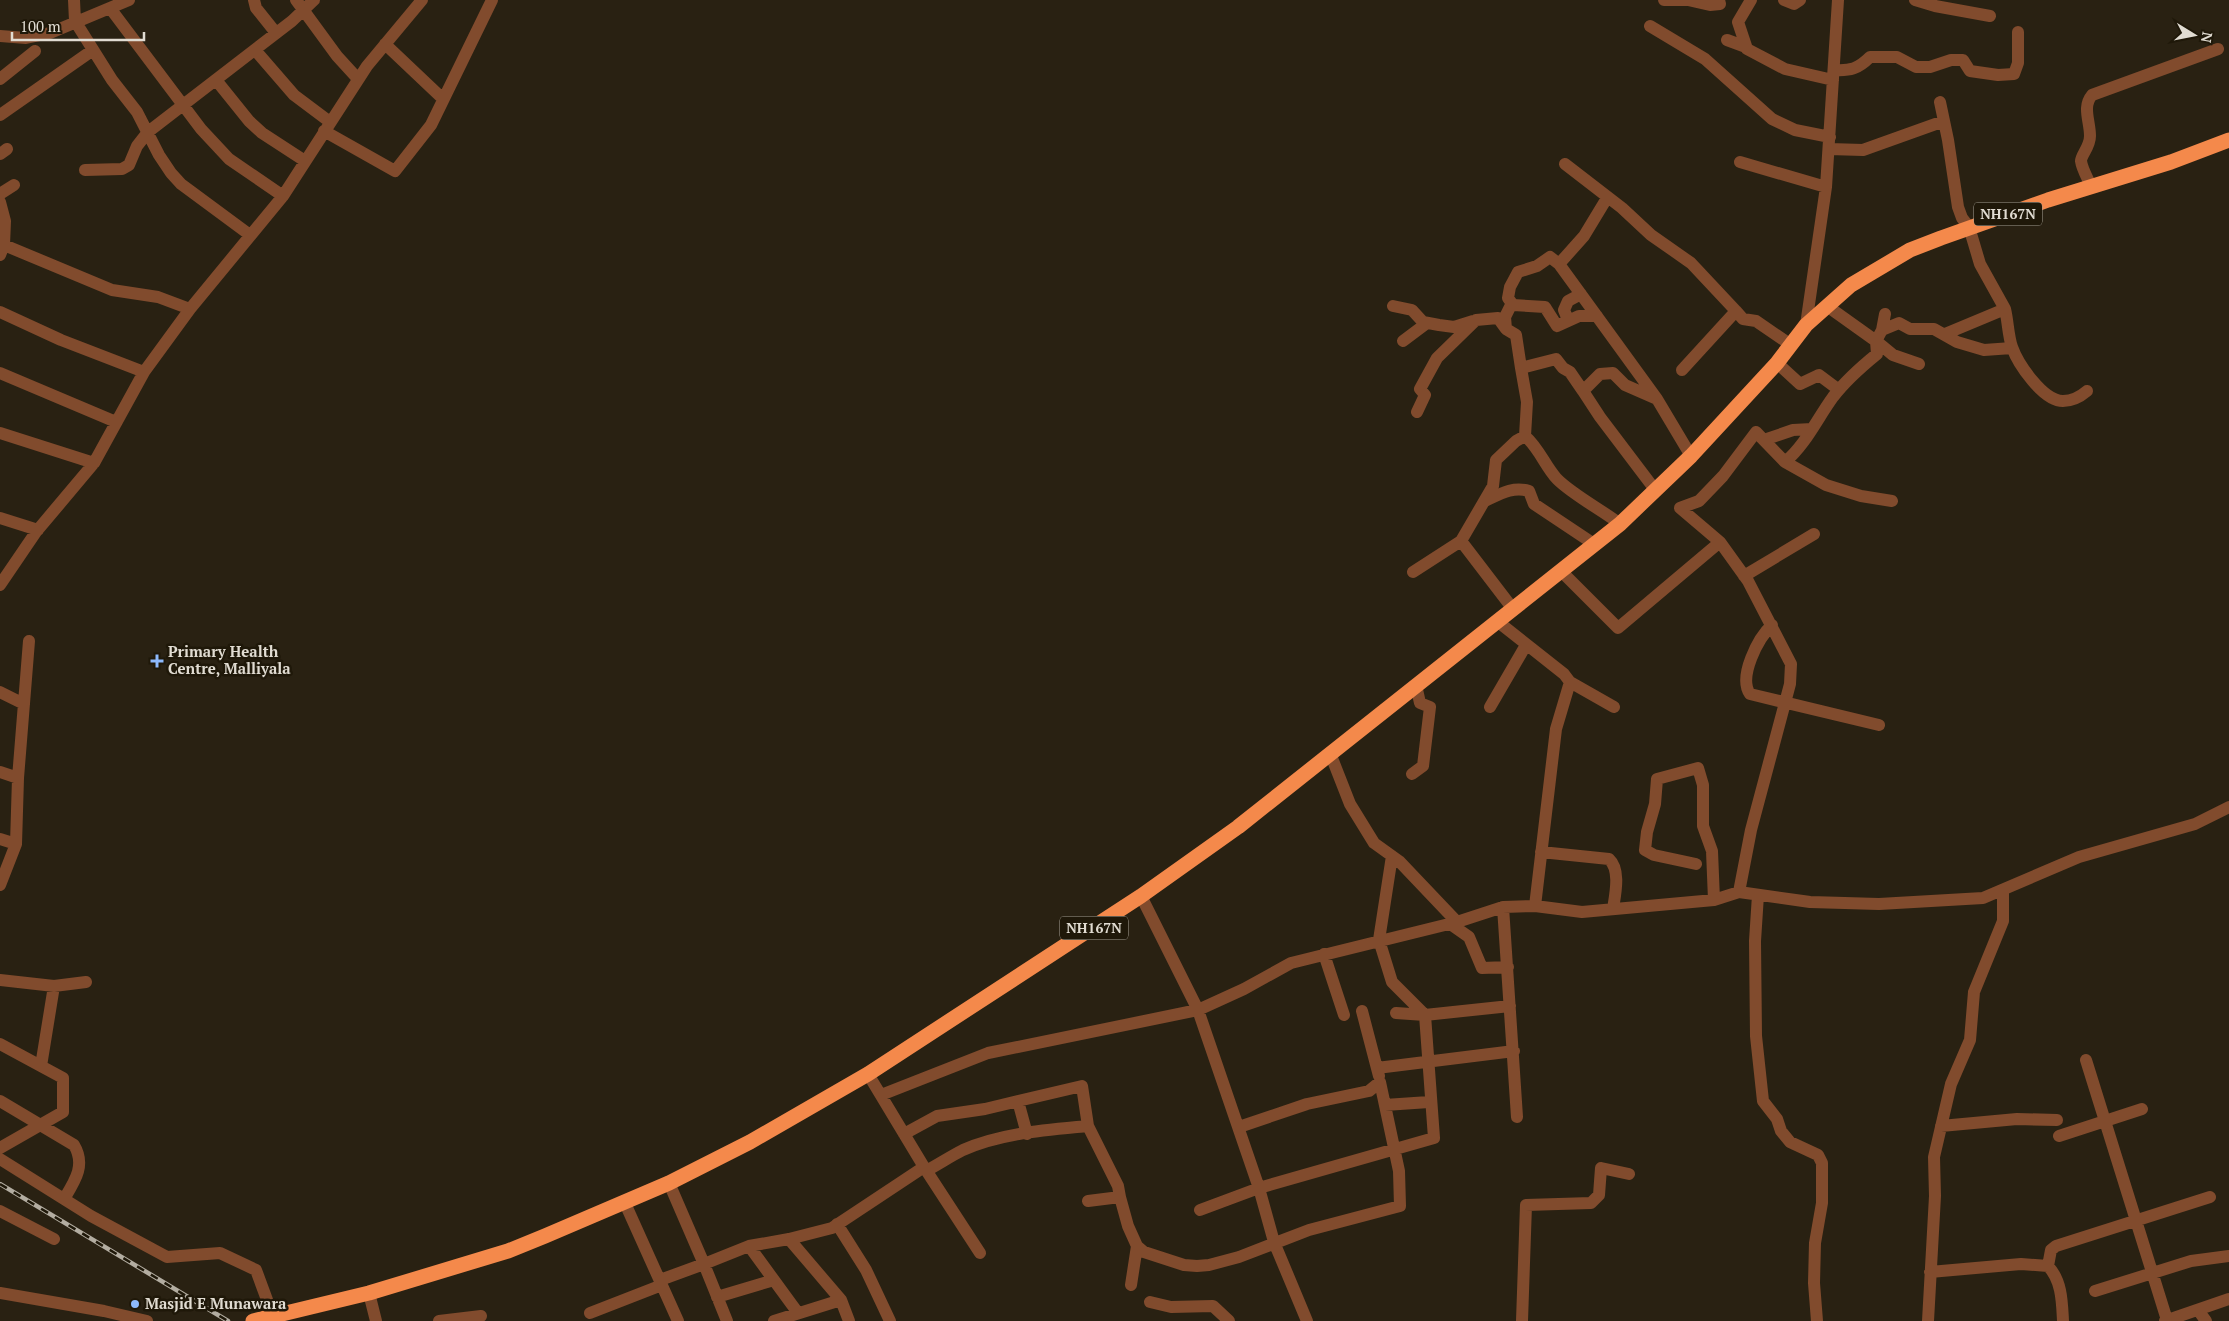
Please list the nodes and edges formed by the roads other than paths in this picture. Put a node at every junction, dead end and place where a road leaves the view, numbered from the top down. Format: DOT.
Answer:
graph roads {
  1 [pos="74,0"];
  2 [pos="128,0"];
  3 [pos="254,0"];
  4 [pos="314,0"];
  5 [pos="422,0"];
  6 [pos="492,0"];
  7 [pos="1664,0"];
  8 [pos="1719,0"];
  9 [pos="1751,0"];
  10 [pos="1784,0"];
  11 [pos="1800,0"];
  12 [pos="1838,0"];
  13 [pos="1915,0"];
  14 [pos="299,5"];
  15 [pos="110,8"];
  16 [pos="1990,16"];
  17 [pos="75,21"];
  18 [pos="1650,26"];
  19 [pos="2018,32"];
  20 [pos="276,33"];
  21 [pos="0,36"];
  22 [pos="1727,40"];
  23 [pos="385,44"];
  24 [pos="1746,47"];
  25 [pos="2218,48"];
  26 [pos="93,50"];
  27 [pos="255,50"];
  28 [pos="35,51"];
  29 [pos="1834,75"];
  30 [pos="0,79"];
  31 [pos="358,79"];
  32 [pos="216,80"];
  33 [pos="442,98"];
  34 [pos="1940,102"];
  35 [pos="183,105"];
  36 [pos="0,115"];
  37 [pos="1944,121"];
  38 [pos="327,126"];
  39 [pos="148,132"];
  40 [pos="2229,140"];
  41 [pos="1829,143"];
  42 [pos="305,161"];
  43 [pos="1740,162"];
  44 [pos="1565,164"];
  45 [pos="85,170"];
  46 [pos="14,185"];
  47 [pos="2090,186"];
  48 [pos="1826,187"];
  49 [pos="0,194"];
  50 [pos="283,196"];
  51 [pos="1607,198"];
  52 [pos="0,202"];
  53 [pos="1969,227"];
  54 [pos="250,235"];
  55 [pos="2,250"];
  56 [pos="1559,264"];
  57 [pos="1581,294"];
  58 [pos="1512,303"];
  59 [pos="1393,306"];
  60 [pos="1826,306"];
  61 [pos="190,309"];
  62 [pos="2005,309"];
  63 [pos="1736,311"];
  64 [pos="0,312"];
  65 [pos="1885,314"];
  66 [pos="1597,316"];
  67 [pos="1476,320"];
  68 [pos="1568,320"];
  69 [pos="1427,323"];
  70 [pos="1806,325"];
  71 [pos="1506,329"];
  72 [pos="1945,334"];
  73 [pos="1879,336"];
  74 [pos="1403,341"];
  75 [pos="1791,345"];
  76 [pos="2012,348"];
  77 [pos="1777,362"];
  78 [pos="1919,364"];
  79 [pos="1521,368"];
  80 [pos="1682,370"];
  81 [pos="144,372"];
  82 [pos="0,373"];
  83 [pos="1839,390"];
  84 [pos="1583,391"];
  85 [pos="2087,391"];
  86 [pos="1657,398"];
  87 [pos="1417,412"];
  88 [pos="116,422"];
  89 [pos="1812,430"];
  90 [pos="0,433"];
  91 [pos="1525,436"];
  92 [pos="1764,440"];
  93 [pos="1691,456"];
  94 [pos="1785,462"];
  95 [pos="94,463"];
  96 [pos="1656,491"];
  97 [pos="1486,501"];
  98 [pos="1892,501"];
  99 [pos="0,518"];
  100 [pos="1620,524"];
  101 [pos="38,530"];
  102 [pos="1814,534"];
  103 [pos="1461,541"];
  104 [pos="1720,542"];
  105 [pos="1594,544"];
  106 [pos="1561,571"];
  107 [pos="1413,572"];
  108 [pos="1744,576"];
  109 [pos="0,585"];
  110 [pos="1513,609"];
  111 [pos="1497,621"];
  112 [pos="1772,625"];
  113 [pos="29,641"];
  114 [pos="1526,645"];
  115 [pos="1570,682"];
  116 [pos="1416,685"];
  117 [pos="0,692"];
  118 [pos="1785,703"];
  119 [pos="24,704"];
  120 [pos="1490,707"];
  121 [pos="1614,707"];
  122 [pos="1879,725"];
  123 [pos="1330,753"];
  124 [pos="0,772"];
  125 [pos="1412,774"];
  126 [pos="18,778"];
  127 [pos="2229,807"];
  128 [pos="0,839"];
  129 [pos="16,844"];
  130 [pos="1541,852"];
  131 [pos="1392,856"];
  132 [pos="1696,864"];
  133 [pos="0,886"];
  134 [pos="2003,890"];
  135 [pos="1739,892"];
  136 [pos="1758,895"];
  137 [pos="1141,896"];
  138 [pos="1714,900"];
  139 [pos="1535,906"];
  140 [pos="1503,907"];
  141 [pos="1613,909"];
  142 [pos="1453,923"];
  143 [pos="1379,940"];
  144 [pos="1324,954"];
  145 [pos="1508,967"];
  146 [pos="0,980"];
  147 [pos="86,982"];
  148 [pos="54,986"];
  149 [pos="1510,1006"];
  150 [pos="1198,1010"];
  151 [pos="1362,1011"];
  152 [pos="1396,1013"];
  153 [pos="1425,1015"];
  154 [pos="1344,1016"];
  155 [pos="0,1044"];
  156 [pos="1514,1051"];
  157 [pos="2086,1060"];
  158 [pos="1428,1061"];
  159 [pos="41,1066"];
  160 [pos="1377,1068"];
  161 [pos="868,1074"];
  162 [pos="1380,1082"];
  163 [pos="881,1095"];
  164 [pos="0,1101"];
  165 [pos="1018,1101"];
  166 [pos="1429,1102"];
  167 [pos="1385,1105"];
  168 [pos="2142,1109"];
  169 [pos="1517,1117"];
  170 [pos="2105,1119"];
  171 [pos="2057,1120"];
  172 [pos="39,1124"];
  173 [pos="1088,1126"];
  174 [pos="1941,1126"];
  175 [pos="1239,1127"];
  176 [pos="904,1134"];
  177 [pos="1027,1134"];
  178 [pos="2059,1136"];
  179 [pos="0,1148"];
  180 [pos="1394,1150"];
  181 [pos="0,1159"];
  182 [pos="925,1169"];
  183 [pos="1629,1174"];
  184 [pos="669,1183"];
  185 [pos="1259,1188"];
  186 [pos="1120,1197"];
  187 [pos="2210,1197"];
  188 [pos="64,1199"];
  189 [pos="624,1201"];
  190 [pos="1088,1201"];
  191 [pos="1200,1210"];
  192 [pos="0,1211"];
  193 [pos="2136,1220"];
  194 [pos="837,1224"];
  195 [pos="54,1239"];
  196 [pos="789,1239"];
  197 [pos="1274,1242"];
  198 [pos="749,1246"];
  199 [pos="1137,1246"];
  200 [pos="980,1253"];
  201 [pos="2229,1256"];
  202 [pos="704,1264"];
  203 [pos="2048,1266"];
  204 [pos="1930,1272"];
  205 [pos="2153,1273"];
  206 [pos="774,1280"];
  207 [pos="661,1282"];
  208 [pos="1131,1285"];
  209 [pos="2095,1291"];
  210 [pos="0,1293"];
  211 [pos="369,1293"];
  212 [pos="717,1297"];
  213 [pos="2229,1299"];
  214 [pos="841,1300"];
  215 [pos="1150,1302"];
  216 [pos="590,1313"];
  217 [pos="798,1313"];
  218 [pos="104,1316"];
  219 [pos="272,1316"];
  220 [pos="481,1316"];
  221 [pos="2202,1316"];
  222 [pos="675,1320"];
  223 [pos="147,1321"];
  224 [pos="253,1321"];
  225 [pos="376,1321"];
  226 [pos="439,1321"];
  227 [pos="727,1321"];
  228 [pos="774,1321"];
  229 [pos="849,1321"];
  230 [pos="890,1321"];
  231 [pos="1229,1321"];
  232 [pos="1307,1321"];
  233 [pos="1522,1321"];
  234 [pos="1817,1321"];
  235 [pos="1928,1321"];
  236 [pos="2063,1321"];
  237 [pos="2166,1321"];
  1 -- 17 [label="street"];
  2 -- 15 [label="street"];
  3 -- 20 [label="street"];
  4 -- 14 [label="street"];
  5 -- 23 [label="street"];
  6 -- 33 [label="street"];
  7 -- 8 [label="street"];
  9 -- 24 [label="street"];
  10 -- 11 [label="street"];
  12 -- 29 [label="street"];
  13 -- 16 [label="street"];
  14 -- 20 [label="street"];
  14 -- 31 [label="street"];
  15 -- 17 [label="street"];
  15 -- 35 [label="street"];
  17 -- 21 [label="street"];
  17 -- 26 [label="street"];
  18 -- 41 [label="street"];
  19 -- 29 [label="street"];
  20 -- 27 [label="street"];
  22 -- 24 [label="street"];
  23 -- 31 [label="street"];
  23 -- 33 [label="street"];
  24 -- 29 [label="street"];
  25 -- 47 [label="street"];
  26 -- 36 [label="street"];
  26 -- 39 [label="street"];
  27 -- 32 [label="street"];
  27 -- 38 [label="street"];
  28 -- 30 [label="street"];
  29 -- 41 [label="street"];
  31 -- 38 [label="street"];
  32 -- 35 [label="street"];
  32 -- 42 [label="street"];
  33 -- 38 [label="street"];
  34 -- 37 [label="street"];
  35 -- 39 [label="street"];
  35 -- 50 [label="street"];
  37 -- 41 [label="street"];
  37 -- 53 [label="street"];
  38 -- 42 [label="street"];
  39 -- 45 [label="street"];
  39 -- 54 [label="street"];
  40 -- 47 [label="highway, NH167N"];
  41 -- 48 [label="street"];
  42 -- 50 [label="street"];
  43 -- 48 [label="street"];
  44 -- 51 [label="street"];
  46 -- 49 [label="street"];
  47 -- 53 [label="highway, NH167N"];
  48 -- 70 [label="street"];
  50 -- 54 [label="street"];
  51 -- 56 [label="street"];
  51 -- 63 [label="street"];
  52 -- 55 [label="street"];
  53 -- 60 [label="highway, NH167N"];
  53 -- 62 [label="street"];
  54 -- 61 [label="street"];
  55 -- 61 [label="street"];
  56 -- 57 [label="street"];
  56 -- 58 [label="street"];
  57 -- 66 [label="street"];
  57 -- 68 [label="street"];
  58 -- 68 [label="street"];
  58 -- 71 [label="street"];
  59 -- 69 [label="street"];
  60 -- 70 [label="highway, NH167N"];
  60 -- 73 [label="street"];
  61 -- 81 [label="street"];
  62 -- 72 [label="street"];
  62 -- 76 [label="street"];
  63 -- 75 [label="street"];
  63 -- 80 [label="street"];
  64 -- 81 [label="street"];
  65 -- 73 [label="street"];
  66 -- 68 [label="street"];
  66 -- 86 [label="street"];
  67 -- 69 [label="street"];
  67 -- 71 [label="street"];
  67 -- 87 [label="street"];
  69 -- 74 [label="street"];
  70 -- 75 [label="highway, NH167N"];
  71 -- 79 [label="street"];
  72 -- 73 [label="street"];
  72 -- 76 [label="street"];
  73 -- 78 [label="street"];
  73 -- 83 [label="street"];
  75 -- 77 [label="highway, NH167N"];
  76 -- 85 [label="street"];
  77 -- 83 [label="street"];
  77 -- 93 [label="highway, NH167N"];
  79 -- 84 [label="street"];
  79 -- 91 [label="street"];
  81 -- 88 [label="street"];
  82 -- 88 [label="street"];
  83 -- 89 [label="street"];
  84 -- 86 [label="street"];
  84 -- 96 [label="street"];
  86 -- 93 [label="street"];
  88 -- 95 [label="street"];
  89 -- 92 [label="street"];
  89 -- 94 [label="street"];
  90 -- 95 [label="street"];
  91 -- 97 [label="street"];
  91 -- 100 [label="street"];
  92 -- 94 [label="street"];
  92 -- 104 [label="street"];
  93 -- 96 [label="highway, NH167N"];
  94 -- 98 [label="street"];
  95 -- 101 [label="street"];
  96 -- 100 [label="highway, NH167N"];
  97 -- 103 [label="street"];
  97 -- 105 [label="street"];
  99 -- 101 [label="street"];
  100 -- 105 [label="highway, NH167N"];
  101 -- 109 [label="street"];
  102 -- 108 [label="street"];
  103 -- 107 [label="street"];
  103 -- 110 [label="street"];
  104 -- 106 [label="street"];
  104 -- 108 [label="street"];
  105 -- 106 [label="highway, NH167N"];
  106 -- 110 [label="highway, NH167N"];
  108 -- 112 [label="street"];
  110 -- 111 [label="highway, NH167N"];
  111 -- 114 [label="street"];
  111 -- 116 [label="highway, NH167N"];
  112 -- 118 [label="street"];
  112 -- 118 [label="street"];
  113 -- 119 [label="street"];
  114 -- 115 [label="street"];
  114 -- 120 [label="street"];
  115 -- 121 [label="street"];
  115 -- 130 [label="street"];
  116 -- 123 [label="highway, NH167N"];
  116 -- 125 [label="street"];
  117 -- 119 [label="street"];
  118 -- 122 [label="street"];
  118 -- 135 [label="street"];
  119 -- 126 [label="street"];
  123 -- 131 [label="street"];
  123 -- 137 [label="highway, NH167N"];
  124 -- 126 [label="street"];
  126 -- 129 [label="street"];
  127 -- 134 [label="street"];
  128 -- 129 [label="street"];
  129 -- 133 [label="street"];
  130 -- 139 [label="street"];
  130 -- 141 [label="street"];
  131 -- 142 [label="street"];
  131 -- 143 [label="street"];
  132 -- 138 [label="street"];
  134 -- 136 [label="street"];
  134 -- 174 [label="street"];
  135 -- 136 [label="street"];
  135 -- 138 [label="street"];
  136 -- 234 [label="street"];
  137 -- 150 [label="street"];
  137 -- 161 [label="highway, NH167N"];
  138 -- 141 [label="street"];
  139 -- 140 [label="street"];
  139 -- 141 [label="street"];
  140 -- 142 [label="street"];
  140 -- 145 [label="street"];
  142 -- 143 [label="street"];
  142 -- 145 [label="street"];
  143 -- 144 [label="street"];
  143 -- 153 [label="street"];
  144 -- 150 [label="street"];
  144 -- 154 [label="street"];
  145 -- 149 [label="street"];
  146 -- 148 [label="street"];
  147 -- 148 [label="street"];
  148 -- 159 [label="street"];
  149 -- 153 [label="street"];
  149 -- 156 [label="street"];
  150 -- 163 [label="street"];
  150 -- 175 [label="street"];
  151 -- 160 [label="street"];
  152 -- 153 [label="street"];
  153 -- 158 [label="street"];
  155 -- 159 [label="street"];
  156 -- 158 [label="street"];
  156 -- 169 [label="street"];
  157 -- 170 [label="street"];
  158 -- 160 [label="street"];
  158 -- 166 [label="street"];
  159 -- 172 [label="street"];
  160 -- 162 [label="street"];
  161 -- 163 [label="street"];
  161 -- 184 [label="highway, NH167N"];
  162 -- 167 [label="street"];
  162 -- 175 [label="street"];
  163 -- 176 [label="street"];
  164 -- 172 [label="street"];
  165 -- 173 [label="street"];
  165 -- 176 [label="street"];
  165 -- 177 [label="street"];
  166 -- 167 [label="street"];
  166 -- 180 [label="street"];
  167 -- 180 [label="street"];
  168 -- 170 [label="street"];
  170 -- 178 [label="street"];
  170 -- 193 [label="street"];
  171 -- 174 [label="street"];
  172 -- 179 [label="street"];
  172 -- 188 [label="street"];
  173 -- 177 [label="street"];
  173 -- 186 [label="street"];
  174 -- 204 [label="street"];
  175 -- 185 [label="street"];
  176 -- 182 [label="street"];
  177 -- 182 [label="street"];
  180 -- 185 [label="street"];
  180 -- 197 [label="street"];
  181 -- 188 [label="street"];
  182 -- 194 [label="street"];
  182 -- 200 [label="street"];
  183 -- 233 [label="street"];
  184 -- 189 [label="highway, NH167N"];
  184 -- 202 [label="street"];
  185 -- 191 [label="street"];
  185 -- 197 [label="street"];
  186 -- 190 [label="street"];
  186 -- 199 [label="street"];
  187 -- 193 [label="street"];
  188 -- 219 [label="street"];
  189 -- 207 [label="street"];
  189 -- 211 [label="highway, NH167N"];
  192 -- 195 [label="street"];
  193 -- 203 [label="street"];
  193 -- 205 [label="street"];
  194 -- 196 [label="street"];
  194 -- 230 [label="street"];
  196 -- 198 [label="street"];
  196 -- 214 [label="street"];
  197 -- 199 [label="street"];
  197 -- 232 [label="street"];
  198 -- 202 [label="street"];
  198 -- 206 [label="street"];
  199 -- 208 [label="street"];
  201 -- 205 [label="street"];
  202 -- 207 [label="street"];
  202 -- 212 [label="street"];
  203 -- 204 [label="street"];
  203 -- 236 [label="street"];
  204 -- 235 [label="street"];
  205 -- 209 [label="street"];
  205 -- 237 [label="street"];
  206 -- 212 [label="street"];
  206 -- 217 [label="street"];
  207 -- 216 [label="street"];
  207 -- 222 [label="street"];
  210 -- 218 [label="street"];
  211 -- 219 [label="highway, NH167N"];
  211 -- 225 [label="street"];
  212 -- 227 [label="street"];
  213 -- 221 [label="street"];
  214 -- 217 [label="street"];
  214 -- 229 [label="street"];
  215 -- 231 [label="street"];
  217 -- 228 [label="street"];
  218 -- 223 [label="street"];
  219 -- 224 [label="highway, NH167N"];
  220 -- 226 [label="street"];
  221 -- 237 [label="street"];
}
